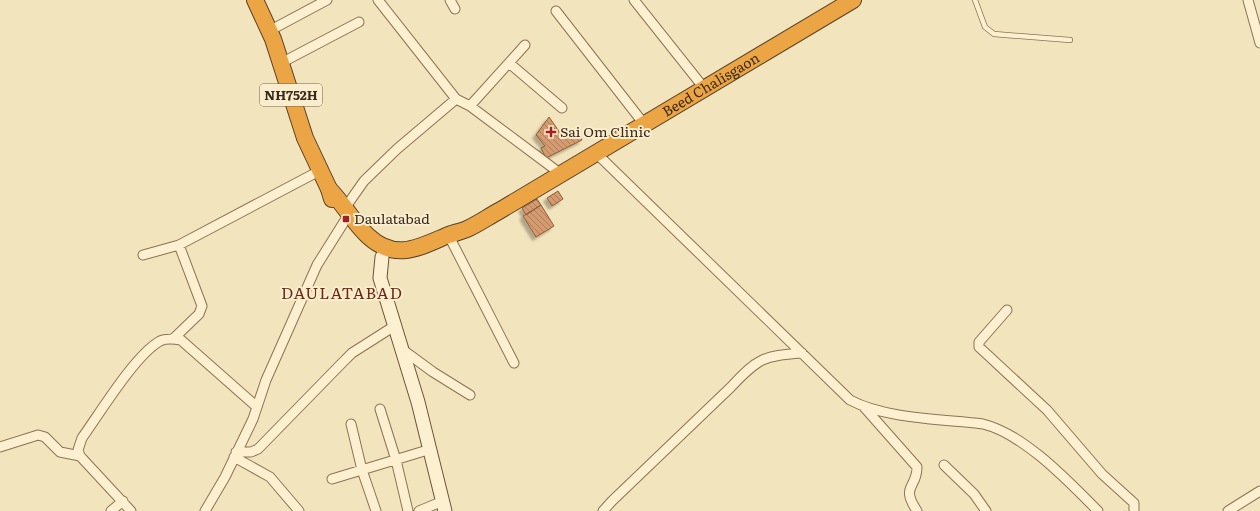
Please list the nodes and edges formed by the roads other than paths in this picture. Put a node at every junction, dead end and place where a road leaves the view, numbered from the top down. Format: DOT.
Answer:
graph roads {
  1 [pos="255,0"];
  2 [pos="328,0"];
  3 [pos="378,0"];
  4 [pos="450,0"];
  5 [pos="634,0"];
  6 [pos="853,0"];
  7 [pos="974,0"];
  8 [pos="1248,0"];
  9 [pos="455,9"];
  10 [pos="556,11"];
  11 [pos="359,22"];
  12 [pos="269,31"];
  13 [pos="1070,40"];
  14 [pos="1260,43"];
  15 [pos="525,45"];
  16 [pos="281,63"];
  17 [pos="508,63"];
  18 [pos="704,88"];
  19 [pos="456,99"];
  20 [pos="470,106"];
  21 [pos="562,108"];
  22 [pos="644,124"];
  23 [pos="596,153"];
  24 [pos="321,170"];
  25 [pos="562,174"];
  26 [pos="345,215"];
  27 [pos="465,229"];
  28 [pos="452,242"];
  29 [pos="179,244"];
  30 [pos="143,256"];
  31 [pos="382,257"];
  32 [pos="1007,310"];
  33 [pos="396,325"];
  34 [pos="173,338"];
  35 [pos="403,350"];
  36 [pos="802,353"];
  37 [pos="514,363"];
  38 [pos="470,395"];
  39 [pos="863,406"];
  40 [pos="257,407"];
  41 [pos="380,409"];
  42 [pos="351,424"];
  43 [pos="0,447"];
  44 [pos="431,449"];
  45 [pos="235,455"];
  46 [pos="80,456"];
  47 [pos="396,460"];
  48 [pos="944,465"];
  49 [pos="362,470"];
  50 [pos="332,479"];
  51 [pos="1260,491"];
  52 [pos="123,501"];
  53 [pos="444,506"];
  54 [pos="111,511"];
  55 [pos="131,511"];
  56 [pos="205,511"];
  57 [pos="299,511"];
  58 [pos="376,511"];
  59 [pos="408,511"];
  60 [pos="419,511"];
  61 [pos="603,511"];
  62 [pos="917,511"];
  63 [pos="986,511"];
  64 [pos="1098,511"];
  65 [pos="1134,511"];
  66 [pos="1228,511"];
  1 -- 12 [label="highway, Beed Chalisgaon / NH752H"];
  2 -- 12 [label="street"];
  3 -- 19 [label="street"];
  4 -- 9 [label="street"];
  5 -- 18 [label="street"];
  6 -- 18 [label="highway, Beed Chalisgaon / NH752H"];
  7 -- 13 [label="lane"];
  8 -- 14 [label="street"];
  10 -- 22 [label="street"];
  11 -- 16 [label="street"];
  12 -- 16 [label="highway, Beed Chalisgaon / NH752H"];
  15 -- 17 [label="street"];
  16 -- 24 [label="highway, Beed Chalisgaon / NH752H"];
  17 -- 20 [label="street"];
  17 -- 21 [label="street"];
  18 -- 22 [label="highway, Beed Chalisgaon / NH752H"];
  19 -- 20 [label="street"];
  19 -- 26 [label="street"];
  20 -- 25 [label="street"];
  22 -- 23 [label="highway, Beed Chalisgaon / NH752H"];
  23 -- 25 [label="highway, Beed Chalisgaon / NH752H"];
  23 -- 36 [label="street"];
  24 -- 26 [label="highway, Beed Chalisgaon / NH752H"];
  24 -- 29 [label="street"];
  25 -- 27 [label="highway, Beed Chalisgaon / NH752H"];
  26 -- 27 [label="highway, Beed Chalisgaon / NH752H"];
  26 -- 31 [label="highway, Beed Chalisgaon / NH752H"];
  26 -- 40 [label="street"];
  27 -- 28 [label="highway, Beed Chalisgaon / NH752H"];
  28 -- 31 [label="highway, Beed Chalisgaon / NH752H"];
  28 -- 37 [label="street"];
  29 -- 30 [label="street"];
  29 -- 34 [label="street"];
  31 -- 33 [label="street"];
  32 -- 65 [label="street"];
  33 -- 35 [label="street"];
  33 -- 45 [label="street"];
  34 -- 40 [label="street"];
  34 -- 46 [label="street"];
  35 -- 38 [label="street"];
  35 -- 44 [label="street"];
  36 -- 39 [label="street"];
  36 -- 61 [label="street"];
  39 -- 62 [label="street"];
  39 -- 64 [label="street"];
  40 -- 45 [label="street"];
  41 -- 47 [label="street"];
  42 -- 49 [label="street"];
  43 -- 46 [label="street"];
  44 -- 47 [label="street"];
  44 -- 53 [label="street"];
  45 -- 56 [label="street"];
  45 -- 57 [label="street"];
  46 -- 52 [label="street"];
  47 -- 49 [label="street"];
  47 -- 59 [label="street"];
  48 -- 63 [label="street"];
  49 -- 50 [label="street"];
  49 -- 58 [label="street"];
  51 -- 66 [label="street"];
  52 -- 54 [label="street"];
  52 -- 55 [label="street"];
  53 -- 60 [label="street"];
}
